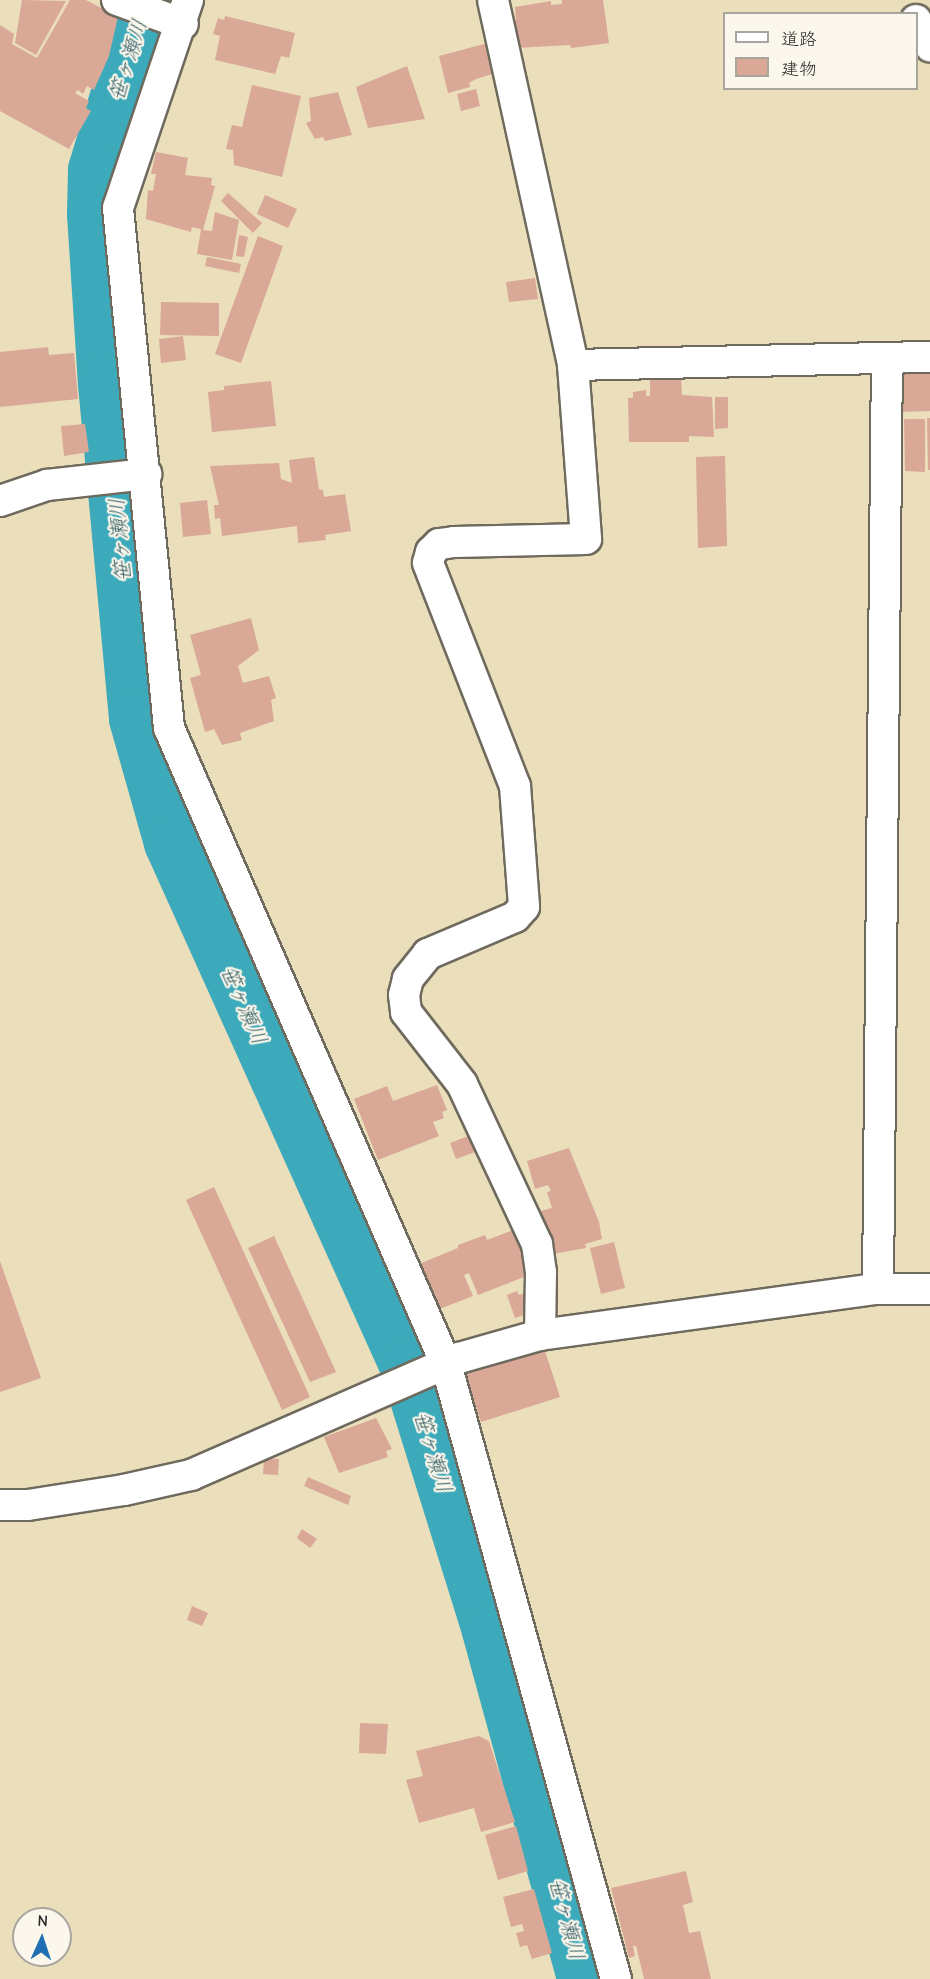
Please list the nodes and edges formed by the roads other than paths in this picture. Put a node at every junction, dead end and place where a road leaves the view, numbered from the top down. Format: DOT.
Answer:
graph roads {
  1 [pos="493,0"];
  2 [pos="121,2"];
  3 [pos="181,14"];
  4 [pos="918,24"];
  5 [pos="930,46"];
  6 [pos="930,357"];
  7 [pos="887,358"];
  8 [pos="573,365"];
  9 [pos="142,475"];
  10 [pos="0,501"];
  11 [pos="878,1289"];
  12 [pos="930,1289"];
  13 [pos="540,1335"];
  14 [pos="439,1367"];
  15 [pos="0,1505"];
  16 [pos="616,1979"];
  1 -- 8 [label="street"];
  2 -- 3 [label="street"];
  3 -- 9 [label="street"];
  4 -- 5 [label="street"];
  6 -- 7 [label="street"];
  7 -- 8 [label="street"];
  7 -- 11 [label="street"];
  8 -- 13 [label="street"];
  9 -- 10 [label="street"];
  9 -- 14 [label="street"];
  11 -- 12 [label="street"];
  11 -- 13 [label="street"];
  13 -- 14 [label="street"];
  14 -- 15 [label="street"];
  14 -- 16 [label="street"];
}
